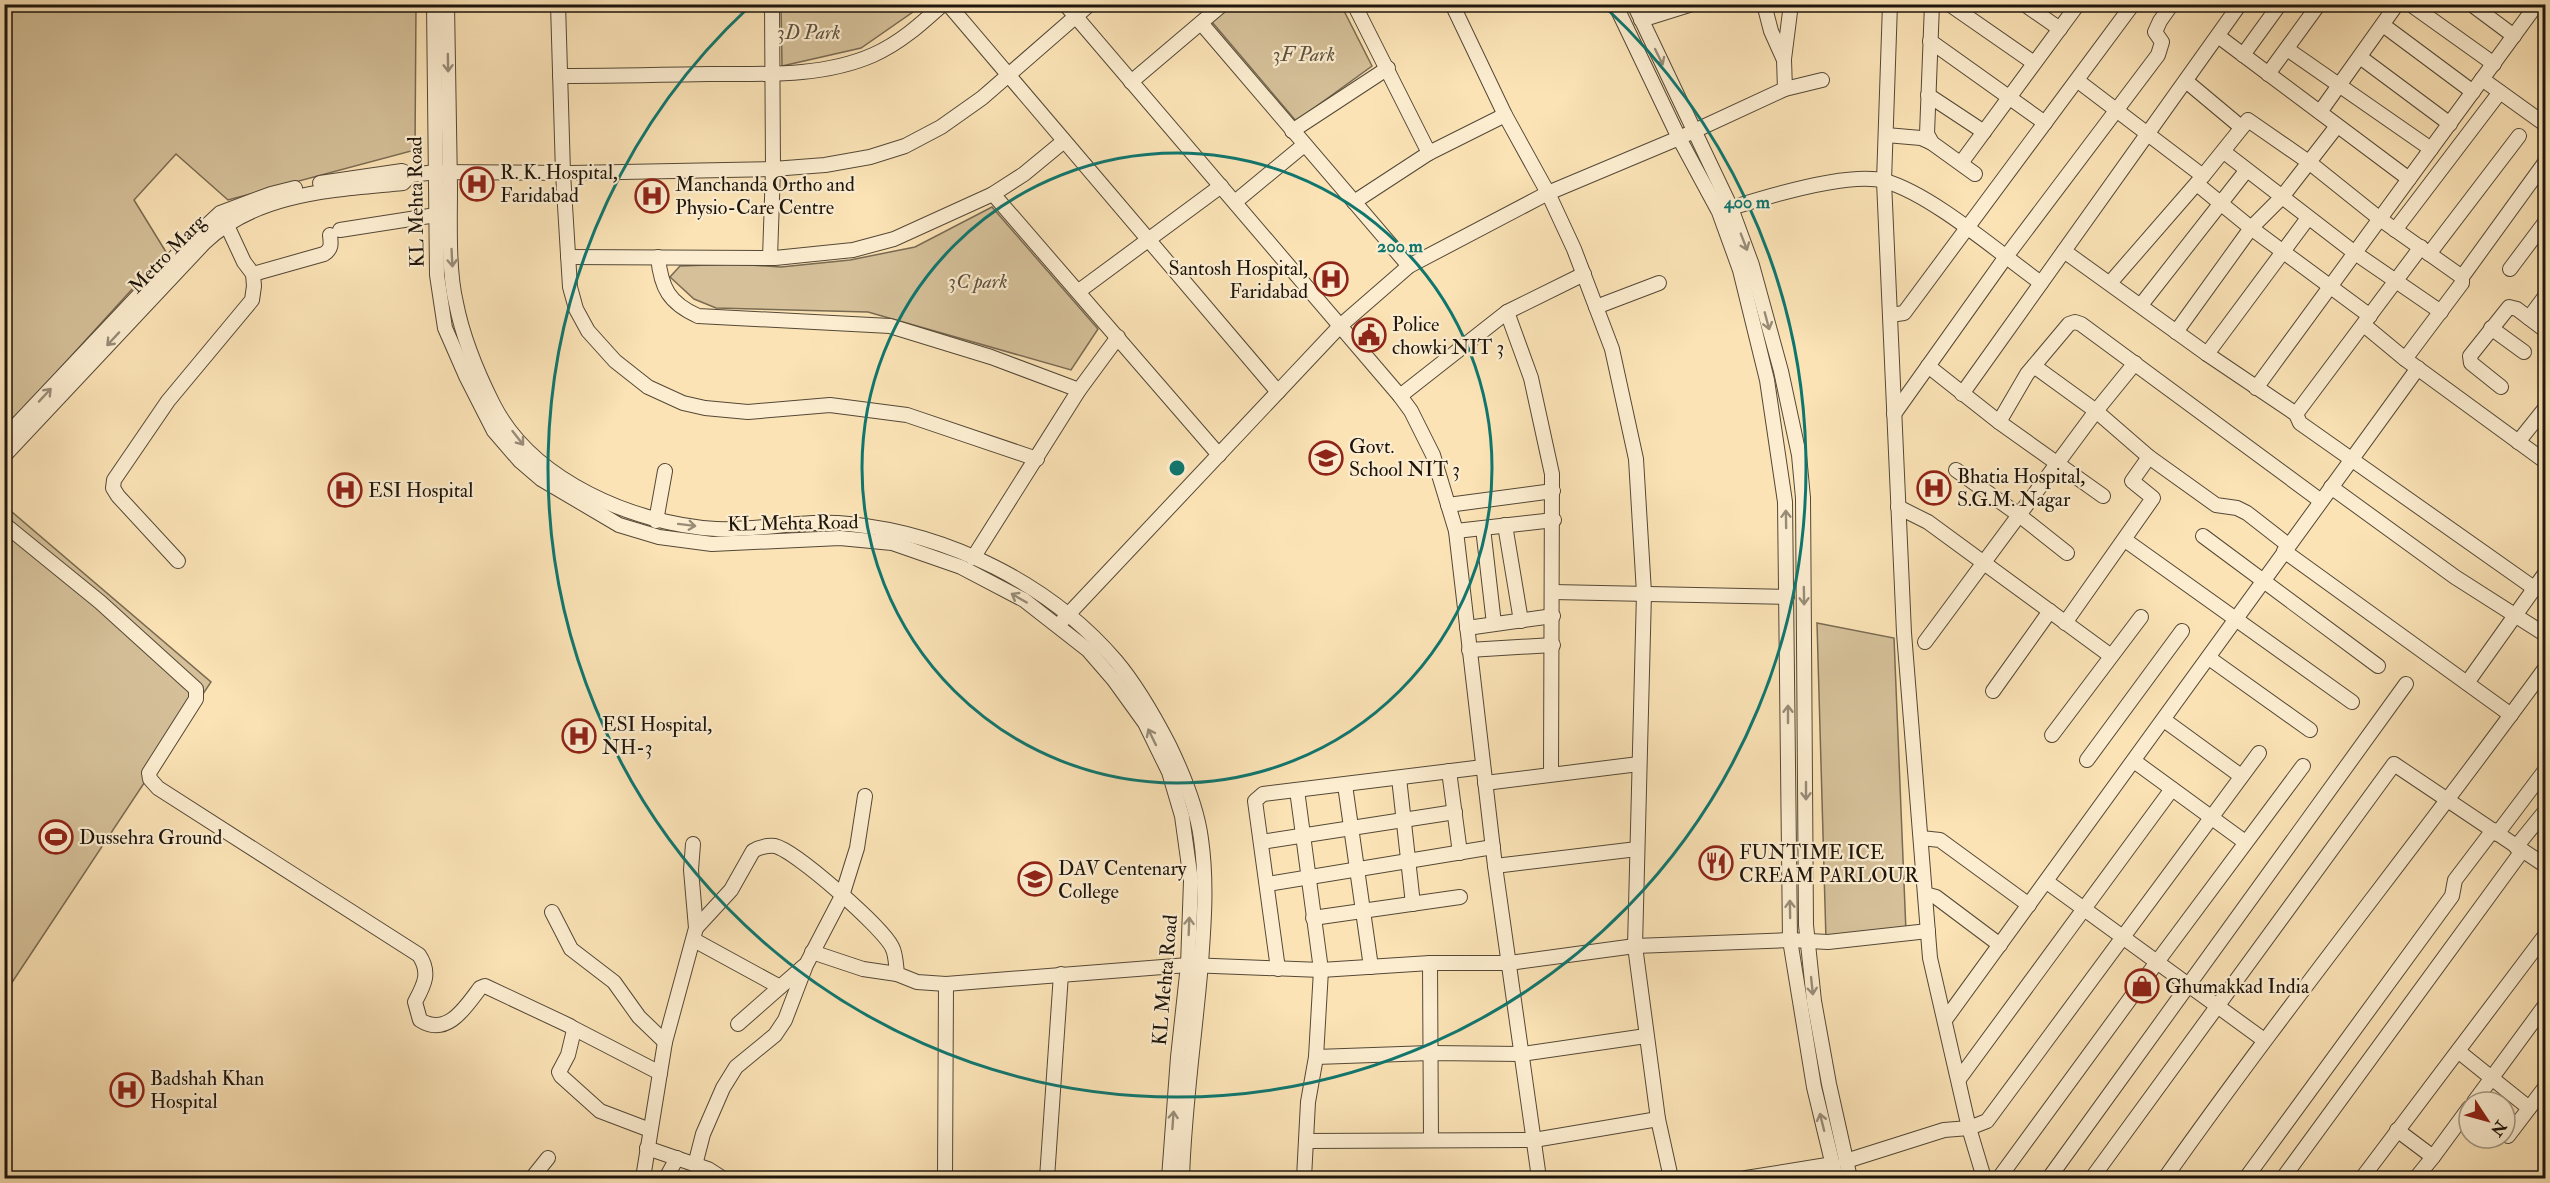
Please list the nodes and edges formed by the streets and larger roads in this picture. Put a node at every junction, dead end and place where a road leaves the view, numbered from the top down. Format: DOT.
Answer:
graph roads {
  1 [pos="434,4"];
  2 [pos="447,4"];
  3 [pos="558,4"];
  4 [pos="772,4"];
  5 [pos="945,4"];
  6 [pos="1065,4"];
  7 [pos="1090,4"];
  8 [pos="1223,4"];
  9 [pos="1354,4"];
  10 [pos="1452,4"];
  11 [pos="1615,4"];
  12 [pos="1634,4"];
  13 [pos="1692,4"];
  14 [pos="1764,4"];
  15 [pos="1791,4"];
  16 [pos="1890,4"];
  17 [pos="1932,4"];
  18 [pos="1949,4"];
  19 [pos="2024,4"];
  20 [pos="2078,4"];
  21 [pos="2133,4"];
  22 [pos="2172,4"];
  23 [pos="2240,4"];
  24 [pos="2280,4"];
  25 [pos="2319,4"];
  26 [pos="2397,4"];
  27 [pos="2410,4"];
  28 [pos="2471,4"];
  29 [pos="2533,6"];
  30 [pos="1076,17"];
  31 [pos="2546,18"];
  32 [pos="1641,20"];
  33 [pos="1201,23"];
  34 [pos="2383,25"];
  35 [pos="2060,29"];
  36 [pos="2218,36"];
  37 [pos="2514,36"];
  38 [pos="1930,41"];
  39 [pos="2286,48"];
  40 [pos="2243,55"];
  41 [pos="2360,57"];
  42 [pos="1784,60"];
  43 [pos="2034,63"];
  44 [pos="2494,64"];
  45 [pos="1388,68"];
  46 [pos="771,74"];
  47 [pos="2268,74"];
  48 [pos="560,76"];
  49 [pos="1008,78"];
  50 [pos="1822,80"];
  51 [pos="2482,80"];
  52 [pos="1131,81"];
  53 [pos="2078,81"];
  54 [pos="2186,81"];
  55 [pos="2339,87"];
  56 [pos="1785,89"];
  57 [pos="2473,92"];
  58 [pos="2500,92"];
  59 [pos="1928,95"];
  60 [pos="2010,97"];
  61 [pos="2116,110"];
  62 [pos="2320,112"];
  63 [pos="1505,115"];
  64 [pos="2045,123"];
  65 [pos="2450,124"];
  66 [pos="2546,125"];
  67 [pos="2337,126"];
  68 [pos="2241,128"];
  69 [pos="1292,131"];
  70 [pos="1695,131"];
  71 [pos="1984,132"];
  72 [pos="2148,134"];
  73 [pos="1886,135"];
  74 [pos="2519,136"];
  75 [pos="1679,138"];
  76 [pos="1064,141"];
  77 [pos="1932,142"];
  78 [pos="1304,145"];
  79 [pos="2432,149"];
  80 [pos="2224,152"];
  81 [pos="1430,153"];
  82 [pos="2546,162"];
  83 [pos="1961,163"];
  84 [pos="2310,163"];
  85 [pos="773,169"];
  86 [pos="2246,171"];
  87 [pos="442,172"];
  88 [pos="562,173"];
  89 [pos="1975,174"];
  90 [pos="2409,179"];
  91 [pos="2200,180"];
  92 [pos="1884,181"];
  93 [pos="1221,186"];
  94 [pos="1548,193"];
  95 [pos="993,194"];
  96 [pos="2282,197"];
  97 [pos="1235,202"];
  98 [pos="1354,202"];
  99 [pos="2219,204"];
  100 [pos="1725,210"];
  101 [pos="436,215"];
  102 [pos="224,218"];
  103 [pos="2308,219"];
  104 [pos="2380,219"];
  105 [pos="2546,221"];
  106 [pos="2251,228"];
  107 [pos="1968,230"];
  108 [pos="2395,230"];
  109 [pos="1147,241"];
  110 [pos="2425,250"];
  111 [pos="2064,251"];
  112 [pos="2283,252"];
  113 [pos="2355,253"];
  114 [pos="568,257"];
  115 [pos="658,257"];
  116 [pos="770,258"];
  117 [pos="2005,258"];
  118 [pos="1410,266"];
  119 [pos="2510,269"];
  120 [pos="253,274"];
  121 [pos="1584,274"];
  122 [pos="2462,277"];
  123 [pos="2395,282"];
  124 [pos="1659,283"];
  125 [pos="2041,283"];
  126 [pos="2110,283"];
  127 [pos="2330,287"];
  128 [pos="1078,291"];
  129 [pos="2546,295"];
  130 [pos="2141,305"];
  131 [pos="1596,307"];
  132 [pos="1507,312"];
  133 [pos="2442,312"];
  134 [pos="1890,315"];
  135 [pos="2529,318"];
  136 [pos="2367,320"];
  137 [pos="1341,326"];
  138 [pos="2491,328"];
  139 [pos="2546,331"];
  140 [pos="2176,332"];
  141 [pos="1118,337"];
  142 [pos="2524,352"];
  143 [pos="2206,354"];
  144 [pos="2405,359"];
  145 [pos="2134,363"];
  146 [pos="1928,366"];
  147 [pos="2034,366"];
  148 [pos="2418,368"];
  149 [pos="2501,387"];
  150 [pos="2256,388"];
  151 [pos="1079,390"];
  152 [pos="1278,392"];
  153 [pos="1962,394"];
  154 [pos="1400,396"];
  155 [pos="2546,407"];
  156 [pos="2096,411"];
  157 [pos="1894,414"];
  158 [pos="2296,414"];
  159 [pos="2000,422"];
  160 [pos="2540,425"];
  161 [pos="4,438"];
  162 [pos="2518,442"];
  163 [pos="1219,455"];
  164 [pos="4,456"];
  165 [pos="2149,457"];
  166 [pos="1037,459"];
  167 [pos="2351,461"];
  168 [pos="2546,462"];
  169 [pos="2057,463"];
  170 [pos="1956,470"];
  171 [pos="666,471"];
  172 [pos="2331,487"];
  173 [pos="1553,491"];
  174 [pos="2103,496"];
  175 [pos="2320,501"];
  176 [pos="1448,505"];
  177 [pos="1898,507"];
  178 [pos="2019,514"];
  179 [pos="1554,520"];
  180 [pos="656,521"];
  181 [pos="4,524"];
  182 [pos="1505,525"];
  183 [pos="1483,528"];
  184 [pos="1456,531"];
  185 [pos="2203,536"];
  186 [pos="2125,540"];
  187 [pos="2286,548"];
  188 [pos="2067,553"];
  189 [pos="973,558"];
  190 [pos="178,561"];
  191 [pos="1984,563"];
  192 [pos="2546,572"];
  193 [pos="2263,580"];
  194 [pos="2534,588"];
  195 [pos="1553,592"];
  196 [pos="1644,593"];
  197 [pos="1787,597"];
  198 [pos="2050,611"];
  199 [pos="2515,614"];
  200 [pos="1067,615"];
  201 [pos="1553,616"];
  202 [pos="2141,617"];
  203 [pos="2237,620"];
  204 [pos="1521,621"];
  205 [pos="2065,623"];
  206 [pos="1494,624"];
  207 [pos="1057,626"];
  208 [pos="1467,628"];
  209 [pos="2182,631"];
  210 [pos="2546,635"];
  211 [pos="1925,642"];
  212 [pos="1553,645"];
  213 [pos="1469,650"];
  214 [pos="2111,656"];
  215 [pos="2209,658"];
  216 [pos="2378,666"];
  217 [pos="2546,667"];
  218 [pos="2467,683"];
  219 [pos="2406,684"];
  220 [pos="1993,691"];
  221 [pos="2352,702"];
  222 [pos="2511,715"];
  223 [pos="2164,720"];
  224 [pos="2310,730"];
  225 [pos="2052,735"];
  226 [pos="2259,753"];
  227 [pos="2087,760"];
  228 [pos="2134,761"];
  229 [pos="1639,764"];
  230 [pos="2303,766"];
  231 [pos="1483,767"];
  232 [pos="2546,769"];
  233 [pos="1449,771"];
  234 [pos="1551,774"];
  235 [pos="2241,776"];
  236 [pos="1399,778"];
  237 [pos="1485,783"];
  238 [pos="1344,784"];
  239 [pos="2172,789"];
  240 [pos="1297,790"];
  241 [pos="865,796"];
  242 [pos="2448,800"];
  243 [pos="2546,810"];
  244 [pos="1455,812"];
  245 [pos="2210,817"];
  246 [pos="1405,820"];
  247 [pos="1351,829"];
  248 [pos="2495,832"];
  249 [pos="1302,836"];
  250 [pos="1921,838"];
  251 [pos="1261,842"];
  252 [pos="2245,842"];
  253 [pos="693,844"];
  254 [pos="1493,847"];
  255 [pos="1637,849"];
  256 [pos="2519,849"];
  257 [pos="1460,853"];
  258 [pos="1410,861"];
  259 [pos="1495,866"];
  260 [pos="2546,866"];
  261 [pos="1357,870"];
  262 [pos="1309,878"];
  263 [pos="2047,882"];
  264 [pos="1268,884"];
  265 [pos="1925,894"];
  266 [pos="842,896"];
  267 [pos="1460,897"];
  268 [pos="1413,904"];
  269 [pos="2029,905"];
  270 [pos="2085,908"];
  271 [pos="1362,911"];
  272 [pos="552,912"];
  273 [pos="1313,918"];
  274 [pos="1928,931"];
  275 [pos="695,934"];
  276 [pos="2122,936"];
  277 [pos="2543,938"];
  278 [pos="1790,940"];
  279 [pos="1807,940"];
  280 [pos="2000,945"];
  281 [pos="1635,946"];
  282 [pos="809,959"];
  283 [pos="2157,962"];
  284 [pos="1430,963"];
  285 [pos="1509,963"];
  286 [pos="1194,965"];
  287 [pos="1371,967"];
  288 [pos="1278,969"];
  289 [pos="1321,970"];
  290 [pos="897,974"];
  291 [pos="1061,974"];
  292 [pos="946,984"];
  293 [pos="2188,984"];
  294 [pos="780,987"];
  295 [pos="2546,1004"];
  296 [pos="2217,1006"];
  297 [pos="1946,1020"];
  298 [pos="738,1024"];
  299 [pos="573,1028"];
  300 [pos="1646,1036"];
  301 [pos="2264,1040"];
  302 [pos="665,1042"];
  303 [pos="2458,1051"];
  304 [pos="1430,1053"];
  305 [pos="1522,1054"];
  306 [pos="1316,1057"];
  307 [pos="660,1073"];
  308 [pos="2491,1078"];
  309 [pos="1959,1079"];
  310 [pos="2546,1086"];
  311 [pos="2482,1090"];
  312 [pos="2529,1108"];
  313 [pos="1658,1119"];
  314 [pos="2457,1124"];
  315 [pos="2517,1124"];
  316 [pos="1969,1128"];
  317 [pos="650,1130"];
  318 [pos="2397,1130"];
  319 [pos="1431,1140"];
  320 [pos="1534,1140"];
  321 [pos="1306,1141"];
  322 [pos="647,1148"];
  323 [pos="2433,1157"];
  324 [pos="548,1158"];
  325 [pos="678,1158"];
  326 [pos="1839,1162"];
  327 [pos="696,1165"];
  328 [pos="532,1179"];
  329 [pos="643,1179"];
  330 [pos="666,1179"];
  331 [pos="722,1179"];
  332 [pos="945,1179"];
  333 [pos="1047,1179"];
  334 [pos="1169,1179"];
  335 [pos="1182,1179"];
  336 [pos="1304,1179"];
  337 [pos="1539,1179"];
  338 [pos="1671,1179"];
  339 [pos="1746,1179"];
  340 [pos="1836,1179"];
  341 [pos="1850,1179"];
  342 [pos="1984,1179"];
  343 [pos="1999,1179"];
  344 [pos="2049,1179"];
  345 [pos="2092,1179"];
  346 [pos="2165,1179"];
  347 [pos="2246,1179"];
  348 [pos="2283,1179"];
  349 [pos="2362,1179"];
  350 [pos="2416,1179"];
  1 -- 87 [label="street, KL Mehta Road"];
  2 -- 87 [label="street, KL Mehta Road, one-way"];
  3 -- 48 [label="street"];
  4 -- 46 [label="street"];
  5 -- 46 [label="street"];
  5 -- 49 [label="street"];
  6 -- 30 [label="street"];
  7 -- 30 [label="street, Metro Marg"];
  8 -- 33 [label="street"];
  9 -- 45 [label="street"];
  10 -- 63 [label="street"];
  11 -- 75 [label="street"];
  12 -- 32 [label="street"];
  13 -- 32 [label="street"];
  14 -- 42 [label="street"];
  15 -- 42 [label="street"];
  16 -- 73 [label="street"];
  17 -- 38 [label="street"];
  18 -- 43 [label="street"];
  19 -- 35 [label="street"];
  20 -- 35 [label="street"];
  21 -- 53 [label="street"];
  22 -- 61 [label="street"];
  23 -- 36 [label="street"];
  24 -- 40 [label="street"];
  25 -- 39 [label="street"];
  26 -- 34 [label="street"];
  27 -- 44 [label="street"];
  28 -- 37 [label="street"];
  29 -- 31 [label="street"];
  29 -- 37 [label="street"];
  30 -- 49 [label="street, Metro Marg"];
  30 -- 52 [label="street"];
  32 -- 70 [label="street, one-way"];
  33 -- 52 [label="street"];
  33 -- 69 [label="street"];
  34 -- 41 [label="street"];
  34 -- 57 [label="street"];
  35 -- 43 [label="street"];
  36 -- 40 [label="street"];
  36 -- 54 [label="street"];
  37 -- 44 [label="street"];
  38 -- 59 [label="street"];
  38 -- 60 [label="street"];
  39 -- 47 [label="street"];
  39 -- 55 [label="street"];
  40 -- 47 [label="street"];
  41 -- 55 [label="street"];
  41 -- 65 [label="street"];
  42 -- 56 [label="street"];
  43 -- 60 [label="street"];
  44 -- 51 [label="street"];
  45 -- 69 [label="street"];
  45 -- 81 [label="street"];
  46 -- 48 [label="street"];
  46 -- 85 [label="street"];
  47 -- 62 [label="street"];
  48 -- 88 [label="street"];
  49 -- 76 [label="street"];
  49 -- 85 [label="street, Metro Marg"];
  50 -- 56 [label="street"];
  51 -- 57 [label="street"];
  51 -- 58 [label="street"];
  52 -- 93 [label="street"];
  53 -- 61 [label="street"];
  53 -- 64 [label="street"];
  54 -- 68 [label="street"];
  54 -- 72 [label="street"];
  55 -- 62 [label="street"];
  55 -- 79 [label="street"];
  56 -- 70 [label="street"];
  57 -- 65 [label="street"];
  58 -- 66 [label="street"];
  58 -- 108 [label="street"];
  59 -- 71 [label="street"];
  59 -- 77 [label="street"];
  60 -- 64 [label="street"];
  60 -- 71 [label="street"];
  61 -- 72 [label="street"];
  61 -- 117 [label="street"];
  62 -- 67 [label="street"];
  63 -- 81 [label="street"];
  63 -- 94 [label="street"];
  64 -- 107 [label="street"];
  65 -- 79 [label="street"];
  67 -- 84 [label="street"];
  67 -- 90 [label="street"];
  68 -- 80 [label="street"];
  68 -- 84 [label="street"];
  69 -- 78 [label="street"];
  70 -- 75 [label="street"];
  70 -- 100 [label="street"];
  71 -- 83 [label="street"];
  72 -- 91 [label="street"];
  72 -- 111 [label="street"];
  73 -- 77 [label="street"];
  73 -- 92 [label="street"];
  74 -- 110 [label="street"];
  75 -- 94 [label="street"];
  75 -- 100 [label="street"];
  76 -- 95 [label="street"];
  76 -- 109 [label="street"];
  77 -- 83 [label="street"];
  78 -- 97 [label="street"];
  78 -- 98 [label="street"];
  79 -- 90 [label="street"];
  80 -- 86 [label="street"];
  80 -- 91 [label="street"];
  81 -- 98 [label="street"];
  82 -- 122 [label="street"];
  83 -- 89 [label="street"];
  84 -- 96 [label="street"];
  84 -- 104 [label="street"];
  85 -- 88 [label="street, Metro Marg"];
  85 -- 116 [label="street"];
  86 -- 96 [label="street"];
  86 -- 99 [label="street"];
  87 -- 88 [label="street, Metro Marg"];
  87 -- 101 [label="street, KL Mehta Road"];
  87 -- 102 [label="street, Metro Marg"];
  87 -- 180 [label="street, KL Mehta Road, one-way"];
  88 -- 114 [label="street"];
  90 -- 104 [label="street"];
  91 -- 99 [label="street"];
  91 -- 126 [label="street"];
  92 -- 100 [label="street"];
  92 -- 107 [label="street"];
  92 -- 134 [label="street"];
  93 -- 97 [label="street"];
  93 -- 109 [label="street"];
  94 -- 118 [label="street"];
  94 -- 121 [label="street"];
  95 -- 116 [label="street"];
  95 -- 128 [label="street"];
  96 -- 103 [label="street"];
  96 -- 106 [label="street"];
  97 -- 137 [label="street"];
  98 -- 118 [label="street"];
  99 -- 106 [label="street"];
  99 -- 130 [label="street"];
  197 -- 100 [label="street, one-way"];
  100 -- 279 [label="street, one-way"];
  101 -- 120 [label="street"];
  207 -- 101 [label="street, KL Mehta Road, one-way"];
  102 -- 120 [label="street"];
  161 -- 102 [label="street, Metro Marg, one-way"];
  102 -- 164 [label="street, Metro Marg, one-way"];
  103 -- 112 [label="street"];
  103 -- 113 [label="street"];
  104 -- 108 [label="street"];
  104 -- 113 [label="street"];
  105 -- 119 [label="street"];
  106 -- 112 [label="street"];
  106 -- 140 [label="street"];
  107 -- 117 [label="street"];
  107 -- 134 [label="street"];
  108 -- 110 [label="street"];
  109 -- 128 [label="street"];
  109 -- 152 [label="street"];
  110 -- 122 [label="street"];
  110 -- 123 [label="street"];
  111 -- 125 [label="street"];
  111 -- 126 [label="street"];
  112 -- 127 [label="street"];
  112 -- 143 [label="street"];
  113 -- 123 [label="street"];
  113 -- 127 [label="street"];
  114 -- 115 [label="street"];
  114 -- 166 [label="street"];
  115 -- 116 [label="street"];
  115 -- 151 [label="street"];
  117 -- 125 [label="street"];
  117 -- 146 [label="street"];
  118 -- 137 [label="street"];
  120 -- 190 [label="street"];
  121 -- 131 [label="street"];
  121 -- 132 [label="street"];
  122 -- 133 [label="street"];
  123 -- 133 [label="street"];
  123 -- 136 [label="street"];
  124 -- 131 [label="street"];
  125 -- 153 [label="street"];
  126 -- 130 [label="street"];
  127 -- 136 [label="street"];
  127 -- 150 [label="street"];
  128 -- 141 [label="street"];
  129 -- 135 [label="street"];
  130 -- 140 [label="street"];
  131 -- 196 [label="street"];
  132 -- 154 [label="street"];
  132 -- 173 [label="street"];
  133 -- 144 [label="street"];
  134 -- 157 [label="street"];
  135 -- 138 [label="street"];
  135 -- 139 [label="street"];
  136 -- 144 [label="street"];
  136 -- 158 [label="street"];
  137 -- 152 [label="street"];
  137 -- 154 [label="street"];
  138 -- 142 [label="street"];
  138 -- 149 [label="street"];
  140 -- 143 [label="street"];
  141 -- 151 [label="street"];
  141 -- 163 [label="street"];
  143 -- 150 [label="street"];
  144 -- 148 [label="street"];
  145 -- 147 [label="street"];
  145 -- 156 [label="street"];
  145 -- 175 [label="street"];
  146 -- 153 [label="street"];
  146 -- 157 [label="street"];
  147 -- 156 [label="street"];
  147 -- 159 [label="street"];
  148 -- 162 [label="street"];
  148 -- 167 [label="street"];
  150 -- 158 [label="street"];
  151 -- 166 [label="street"];
  152 -- 163 [label="street"];
  153 -- 159 [label="street"];
  154 -- 176 [label="street"];
  155 -- 160 [label="street"];
  156 -- 165 [label="street"];
  156 -- 169 [label="street"];
  157 -- 177 [label="street"];
  158 -- 167 [label="street"];
  159 -- 169 [label="street"];
  160 -- 162 [label="street"];
  162 -- 168 [label="street"];
  163 -- 200 [label="street"];
  165 -- 186 [label="street"];
  165 -- 187 [label="street"];
  166 -- 189 [label="street"];
  167 -- 172 [label="street"];
  167 -- 194 [label="street"];
  169 -- 174 [label="street"];
  169 -- 178 [label="street"];
  170 -- 178 [label="street"];
  171 -- 180 [label="street"];
  172 -- 175 [label="street"];
  172 -- 199 [label="street"];
  173 -- 176 [label="street"];
  173 -- 179 [label="street"];
  175 -- 187 [label="street"];
  176 -- 184 [label="street"];
  177 -- 191 [label="street"];
  177 -- 250 [label="street"];
  178 -- 188 [label="street"];
  178 -- 191 [label="street"];
  179 -- 182 [label="street"];
  179 -- 195 [label="street"];
  180 -- 189 [label="street, KL Mehta Road, one-way"];
  181 -- 299 [label="street"];
  182 -- 183 [label="street"];
  182 -- 204 [label="street"];
  183 -- 184 [label="street"];
  183 -- 206 [label="street"];
  184 -- 208 [label="street"];
  185 -- 193 [label="street"];
  186 -- 203 [label="street"];
  186 -- 205 [label="street"];
  187 -- 193 [label="street"];
  187 -- 218 [label="street"];
  189 -- 200 [label="street, KL Mehta Road"];
  191 -- 198 [label="street"];
  191 -- 211 [label="street"];
  192 -- 194 [label="street"];
  193 -- 203 [label="street"];
  193 -- 216 [label="street"];
  194 -- 199 [label="street"];
  195 -- 196 [label="street"];
  195 -- 201 [label="street"];
  196 -- 197 [label="street"];
  196 -- 229 [label="street"];
  278 -- 197 [label="street, one-way"];
  198 -- 205 [label="street"];
  198 -- 220 [label="street"];
  199 -- 210 [label="street"];
  199 -- 218 [label="street"];
  200 -- 207 [label="street"];
  200 -- 286 [label="street, KL Mehta Road"];
  201 -- 204 [label="street"];
  201 -- 212 [label="street"];
  202 -- 214 [label="street"];
  203 -- 215 [label="street"];
  203 -- 221 [label="street"];
  204 -- 206 [label="street"];
  205 -- 214 [label="street"];
  206 -- 208 [label="street"];
  286 -- 207 [label="street, KL Mehta Road, one-way"];
  208 -- 213 [label="street"];
  209 -- 227 [label="street"];
  212 -- 213 [label="street"];
  212 -- 234 [label="street"];
  213 -- 231 [label="street"];
  214 -- 225 [label="street"];
  215 -- 223 [label="street"];
  215 -- 224 [label="street"];
  217 -- 222 [label="street"];
  218 -- 222 [label="street"];
  219 -- 293 [label="street"];
  222 -- 242 [label="street"];
  223 -- 228 [label="street"];
  223 -- 235 [label="street"];
  226 -- 235 [label="street"];
  228 -- 239 [label="street"];
  228 -- 263 [label="street"];
  229 -- 234 [label="street"];
  229 -- 255 [label="street"];
  230 -- 252 [label="street"];
  231 -- 233 [label="street"];
  231 -- 237 [label="street"];
  232 -- 248 [label="street"];
  233 -- 236 [label="street"];
  233 -- 244 [label="street"];
  234 -- 237 [label="street"];
  235 -- 245 [label="street"];
  236 -- 238 [label="street"];
  236 -- 246 [label="street"];
  237 -- 254 [label="street"];
  238 -- 240 [label="street"];
  238 -- 247 [label="street"];
  239 -- 245 [label="street"];
  239 -- 270 [label="street"];
  240 -- 249 [label="street"];
  240 -- 251 [label="street"];
  241 -- 266 [label="street"];
  242 -- 248 [label="street"];
  242 -- 296 [label="street"];
  242 -- 301 [label="street"];
  243 -- 256 [label="street"];
  244 -- 246 [label="street"];
  244 -- 257 [label="street"];
  245 -- 252 [label="street"];
  245 -- 276 [label="street"];
  246 -- 247 [label="street"];
  246 -- 258 [label="street"];
  247 -- 249 [label="street"];
  247 -- 261 [label="street"];
  248 -- 256 [label="street"];
  248 -- 347 [label="street"];
  249 -- 251 [label="street"];
  249 -- 262 [label="street"];
  250 -- 265 [label="street"];
  250 -- 269 [label="street"];
  251 -- 264 [label="street"];
  252 -- 283 [label="street"];
  253 -- 275 [label="street"];
  254 -- 257 [label="street"];
  254 -- 259 [label="street"];
  255 -- 259 [label="street"];
  255 -- 281 [label="street"];
  256 -- 260 [label="street"];
  256 -- 348 [label="street"];
  257 -- 258 [label="street"];
  258 -- 261 [label="street"];
  258 -- 268 [label="street"];
  259 -- 285 [label="street"];
  261 -- 262 [label="street"];
  261 -- 271 [label="street"];
  262 -- 264 [label="street"];
  262 -- 273 [label="street"];
  263 -- 269 [label="street"];
  263 -- 270 [label="street"];
  264 -- 288 [label="street"];
  265 -- 274 [label="street"];
  265 -- 280 [label="street"];
  266 -- 275 [label="street"];
  266 -- 282 [label="street"];
  266 -- 290 [label="street"];
  267 -- 268 [label="street"];
  268 -- 271 [label="street"];
  269 -- 280 [label="street"];
  270 -- 276 [label="street"];
  270 -- 309 [label="street"];
  271 -- 273 [label="street"];
  271 -- 287 [label="street"];
  272 -- 302 [label="street"];
  273 -- 289 [label="street"];
  274 -- 279 [label="street"];
  274 -- 297 [label="street"];
  275 -- 294 [label="street"];
  275 -- 302 [label="street"];
  276 -- 283 [label="street"];
  276 -- 316 [label="street"];
  277 -- 303 [label="street"];
  278 -- 279 [label="street"];
  278 -- 281 [label="street"];
  326 -- 278 [label="street, one-way"];
  279 -- 326 [label="street, one-way"];
  280 -- 297 [label="street"];
  281 -- 285 [label="street"];
  281 -- 300 [label="street"];
  282 -- 290 [label="street"];
  282 -- 294 [label="street"];
  282 -- 327 [label="street"];
  283 -- 293 [label="street"];
  283 -- 343 [label="street"];
  284 -- 285 [label="street"];
  284 -- 287 [label="street"];
  284 -- 304 [label="street"];
  285 -- 305 [label="street"];
  286 -- 288 [label="street"];
  286 -- 291 [label="street"];
  334 -- 286 [label="street, KL Mehta Road, one-way"];
  286 -- 335 [label="street, KL Mehta Road"];
  287 -- 289 [label="street"];
  288 -- 289 [label="street"];
  289 -- 306 [label="street"];
  290 -- 292 [label="street"];
  291 -- 292 [label="street"];
  291 -- 333 [label="street"];
  292 -- 332 [label="street"];
  293 -- 296 [label="street"];
  293 -- 344 [label="street"];
  294 -- 298 [label="street"];
  295 -- 308 [label="street"];
  296 -- 301 [label="street"];
  296 -- 345 [label="street"];
  297 -- 309 [label="street"];
  299 -- 307 [label="street"];
  299 -- 317 [label="street"];
  300 -- 305 [label="street"];
  300 -- 313 [label="street"];
  301 -- 346 [label="street"];
  302 -- 307 [label="street"];
  303 -- 308 [label="street"];
  303 -- 318 [label="street"];
  304 -- 305 [label="street"];
  304 -- 306 [label="street"];
  304 -- 319 [label="street"];
  305 -- 320 [label="street"];
  306 -- 321 [label="street"];
  307 -- 317 [label="street"];
  308 -- 311 [label="street"];
  308 -- 312 [label="street"];
  309 -- 316 [label="street"];
  310 -- 312 [label="street"];
  312 -- 315 [label="street"];
  313 -- 320 [label="street"];
  313 -- 338 [label="street"];
  314 -- 323 [label="street"];
  316 -- 326 [label="street"];
  316 -- 342 [label="street"];
  317 -- 322 [label="street"];
  318 -- 323 [label="street"];
  318 -- 349 [label="street"];
  319 -- 320 [label="street"];
  319 -- 321 [label="street"];
  320 -- 337 [label="street"];
  321 -- 336 [label="street"];
  322 -- 325 [label="street"];
  322 -- 329 [label="street"];
  323 -- 350 [label="street"];
  324 -- 328 [label="street"];
  325 -- 327 [label="street"];
  325 -- 330 [label="street"];
  326 -- 339 [label="street"];
  326 -- 340 [label="street"];
  326 -- 341 [label="street"];
  327 -- 331 [label="street"];
}
